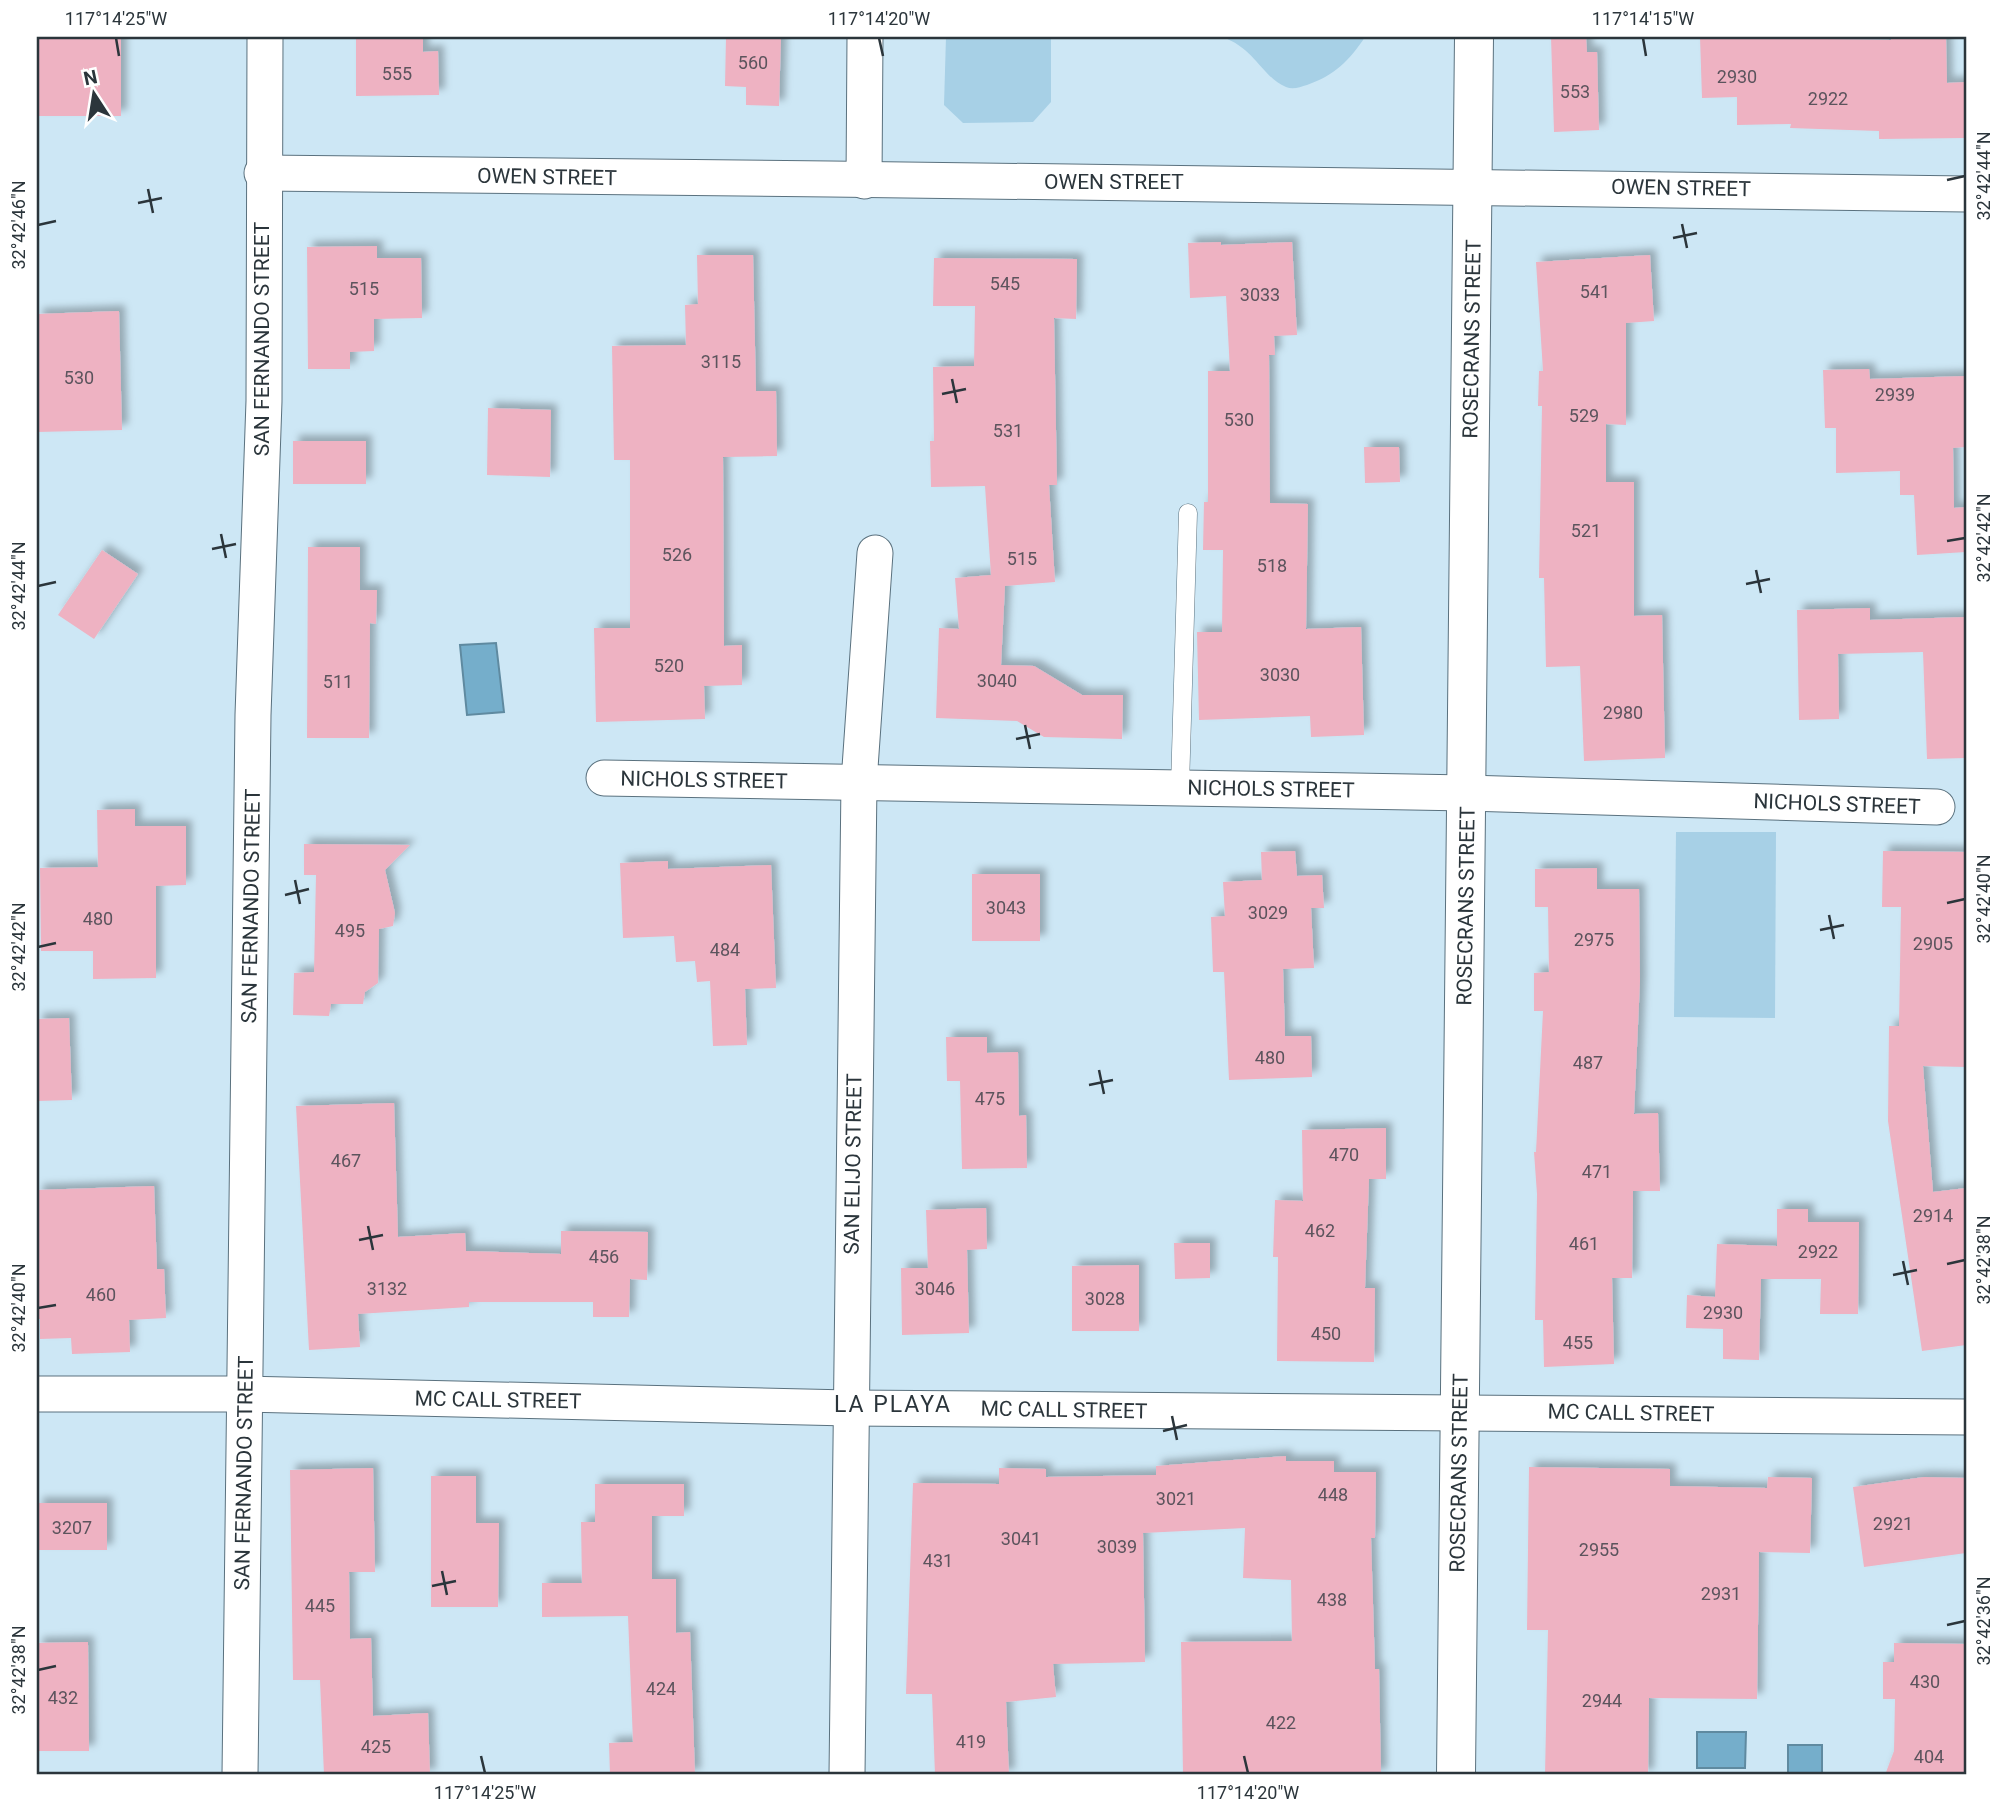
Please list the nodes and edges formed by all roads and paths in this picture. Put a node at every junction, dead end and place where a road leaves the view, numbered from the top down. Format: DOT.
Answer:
graph roads {
  1 [pos="265,37"];
  2 [pos="866,37"];
  3 [pos="1475,37"];
  4 [pos="262,173"];
  5 [pos="864,181"];
  6 [pos="1474,184"];
  7 [pos="1966,194"];
  8 [pos="1188,513"];
  9 [pos="875,553"];
  10 [pos="604,778"];
  11 [pos="859,782"];
  12 [pos="1180,788"];
  13 [pos="1467,793"];
  14 [pos="1937,807"];
  15 [pos="37,1394"];
  16 [pos="246,1394"];
  17 [pos="849,1408"];
  18 [pos="1459,1414"];
  19 [pos="1966,1417"];
  20 [pos="240,1775"];
  21 [pos="847,1775"];
  22 [pos="1456,1775"];
  1 -- 4 [label="street, SAN FERNANDO STREET"];
  2 -- 5 [label="street"];
  3 -- 6 [label="street, ROSECRANS STREET"];
  4 -- 5 [label="street, OWEN STREET"];
  4 -- 16 [label="street, SAN FERNANDO STREET"];
  5 -- 6 [label="street, OWEN STREET"];
  6 -- 7 [label="street, OWEN STREET"];
  6 -- 13 [label="street, ROSECRANS STREET"];
  8 -- 12 [label="lane"];
  9 -- 11 [label="street, SAN ELIJO STREET"];
  10 -- 11 [label="street, NICHOLS STREET"];
  11 -- 12 [label="street, NICHOLS STREET"];
  11 -- 17 [label="street, SAN ELIJO STREET"];
  12 -- 13 [label="street, NICHOLS STREET"];
  13 -- 14 [label="street, NICHOLS STREET"];
  13 -- 18 [label="street, ROSECRANS STREET"];
  15 -- 16 [label="street, MC CALL STREET"];
  16 -- 17 [label="street, MC CALL STREET"];
  16 -- 20 [label="street, SAN FERNANDO STREET"];
  17 -- 18 [label="street, MC CALL STREET"];
  17 -- 21 [label="street, SAN ELIJO STREET"];
  18 -- 19 [label="street, MC CALL STREET"];
  18 -- 22 [label="street, ROSECRANS STREET"];
}
